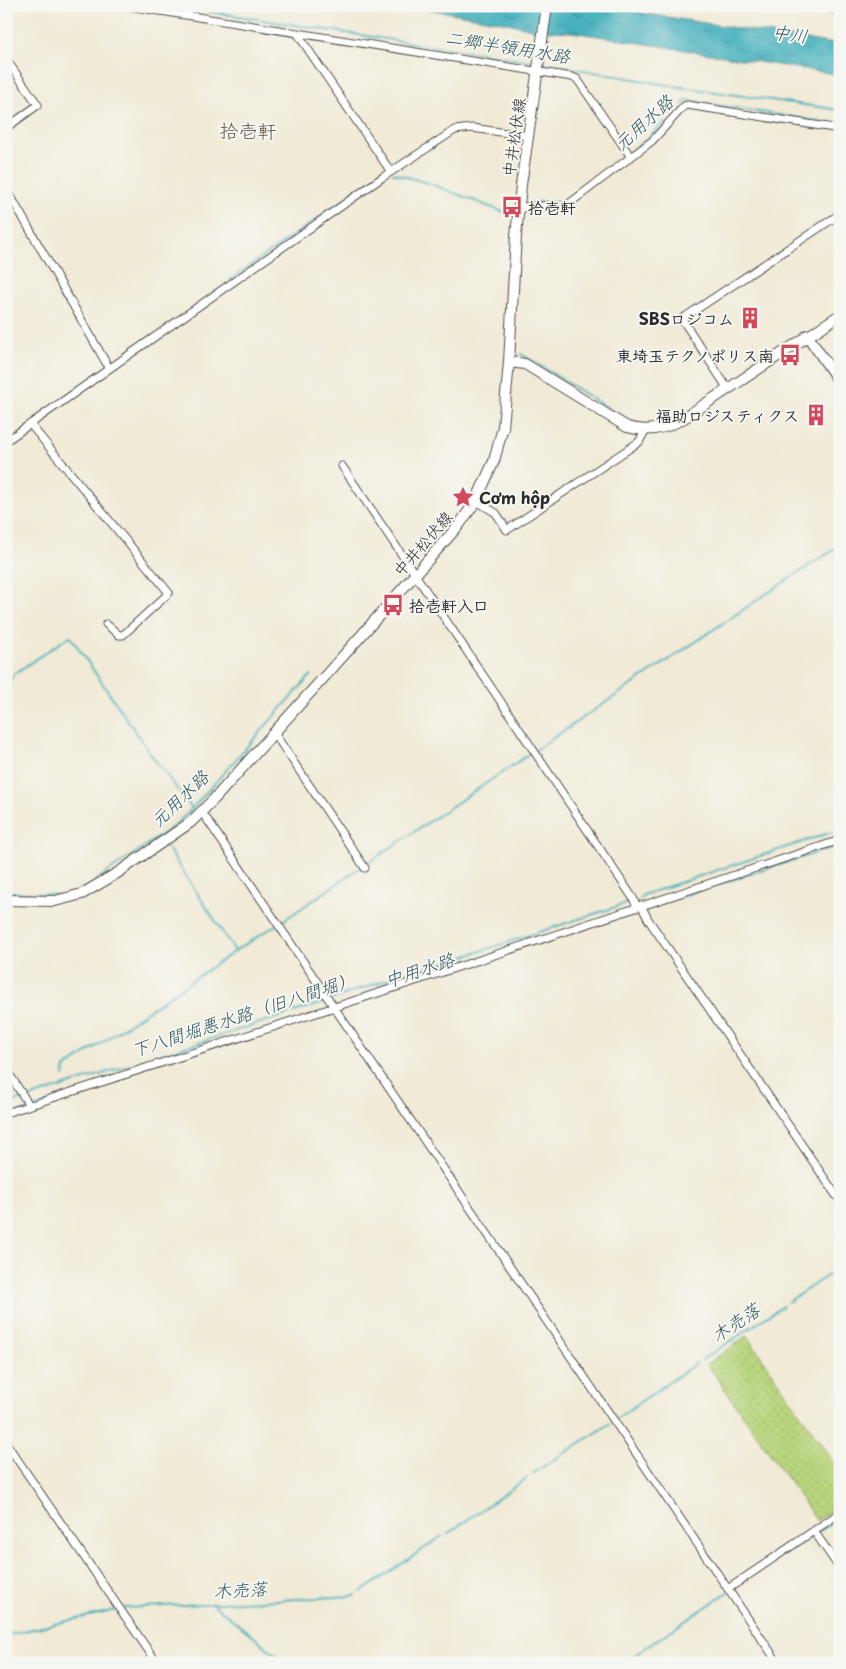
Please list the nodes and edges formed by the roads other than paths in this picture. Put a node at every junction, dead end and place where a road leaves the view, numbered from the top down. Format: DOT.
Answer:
graph roads {
  1 [pos="129,6"];
  2 [pos="547,6"];
  3 [pos="297,33"];
  4 [pos="6,59"];
  5 [pos="538,72"];
  6 [pos="6,128"];
  7 [pos="840,129"];
  8 [pos="528,136"];
  9 [pos="631,158"];
  10 [pos="391,172"];
  11 [pos="6,188"];
  12 [pos="519,208"];
  13 [pos="840,214"];
  14 [pos="840,315"];
  15 [pos="807,336"];
  16 [pos="509,362"];
  17 [pos="109,368"];
  18 [pos="840,383"];
  19 [pos="728,388"];
  20 [pos="30,424"];
  21 [pos="644,431"];
  22 [pos="6,441"];
  23 [pos="342,466"];
  24 [pos="476,501"];
  25 [pos="415,574"];
  26 [pos="106,624"];
  27 [pos="274,733"];
  28 [pos="202,812"];
  29 [pos="840,840"];
  30 [pos="365,868"];
  31 [pos="6,900"];
  32 [pos="640,908"];
  33 [pos="334,1006"];
  34 [pos="6,1069"];
  35 [pos="29,1105"];
  36 [pos="6,1113"];
  37 [pos="840,1201"];
  38 [pos="6,1443"];
  39 [pos="840,1513"];
  40 [pos="814,1531"];
  41 [pos="840,1569"];
  42 [pos="728,1589"];
  43 [pos="157,1663"];
  44 [pos="778,1663"];
  1 -- 3 [label="street"];
  2 -- 5 [label="main road, 中井松伏線"];
  3 -- 5 [label="street"];
  3 -- 10 [label="street"];
  4 -- 6 [label="street"];
  5 -- 8 [label="main road, 中井松伏線"];
  5 -- 9 [label="street"];
  7 -- 9 [label="street"];
  8 -- 10 [label="street"];
  8 -- 12 [label="main road, 中井松伏線"];
  9 -- 12 [label="street"];
  10 -- 17 [label="street"];
  11 -- 17 [label="street"];
  12 -- 16 [label="main road, 中井松伏線"];
  13 -- 19 [label="street"];
  14 -- 15 [label="main road"];
  15 -- 18 [label="main road"];
  15 -- 19 [label="main road"];
  16 -- 21 [label="main road"];
  16 -- 24 [label="main road, 中井松伏線"];
  17 -- 20 [label="street"];
  19 -- 21 [label="main road"];
  20 -- 22 [label="street"];
  20 -- 26 [label="street"];
  21 -- 24 [label="street"];
  23 -- 25 [label="street"];
  24 -- 25 [label="main road, 中井松伏線"];
  25 -- 27 [label="main road, 中井松伏線"];
  25 -- 32 [label="street"];
  27 -- 28 [label="main road, 中井松伏線"];
  27 -- 30 [label="street"];
  28 -- 31 [label="main road, 中井松伏線"];
  28 -- 33 [label="street"];
  29 -- 32 [label="street"];
  32 -- 33 [label="street"];
  32 -- 37 [label="street"];
  33 -- 35 [label="street"];
  33 -- 42 [label="street"];
  34 -- 35 [label="street"];
  35 -- 36 [label="street"];
  38 -- 43 [label="street"];
  39 -- 40 [label="street"];
  40 -- 41 [label="street"];
  40 -- 42 [label="street"];
  42 -- 44 [label="street"];
}
